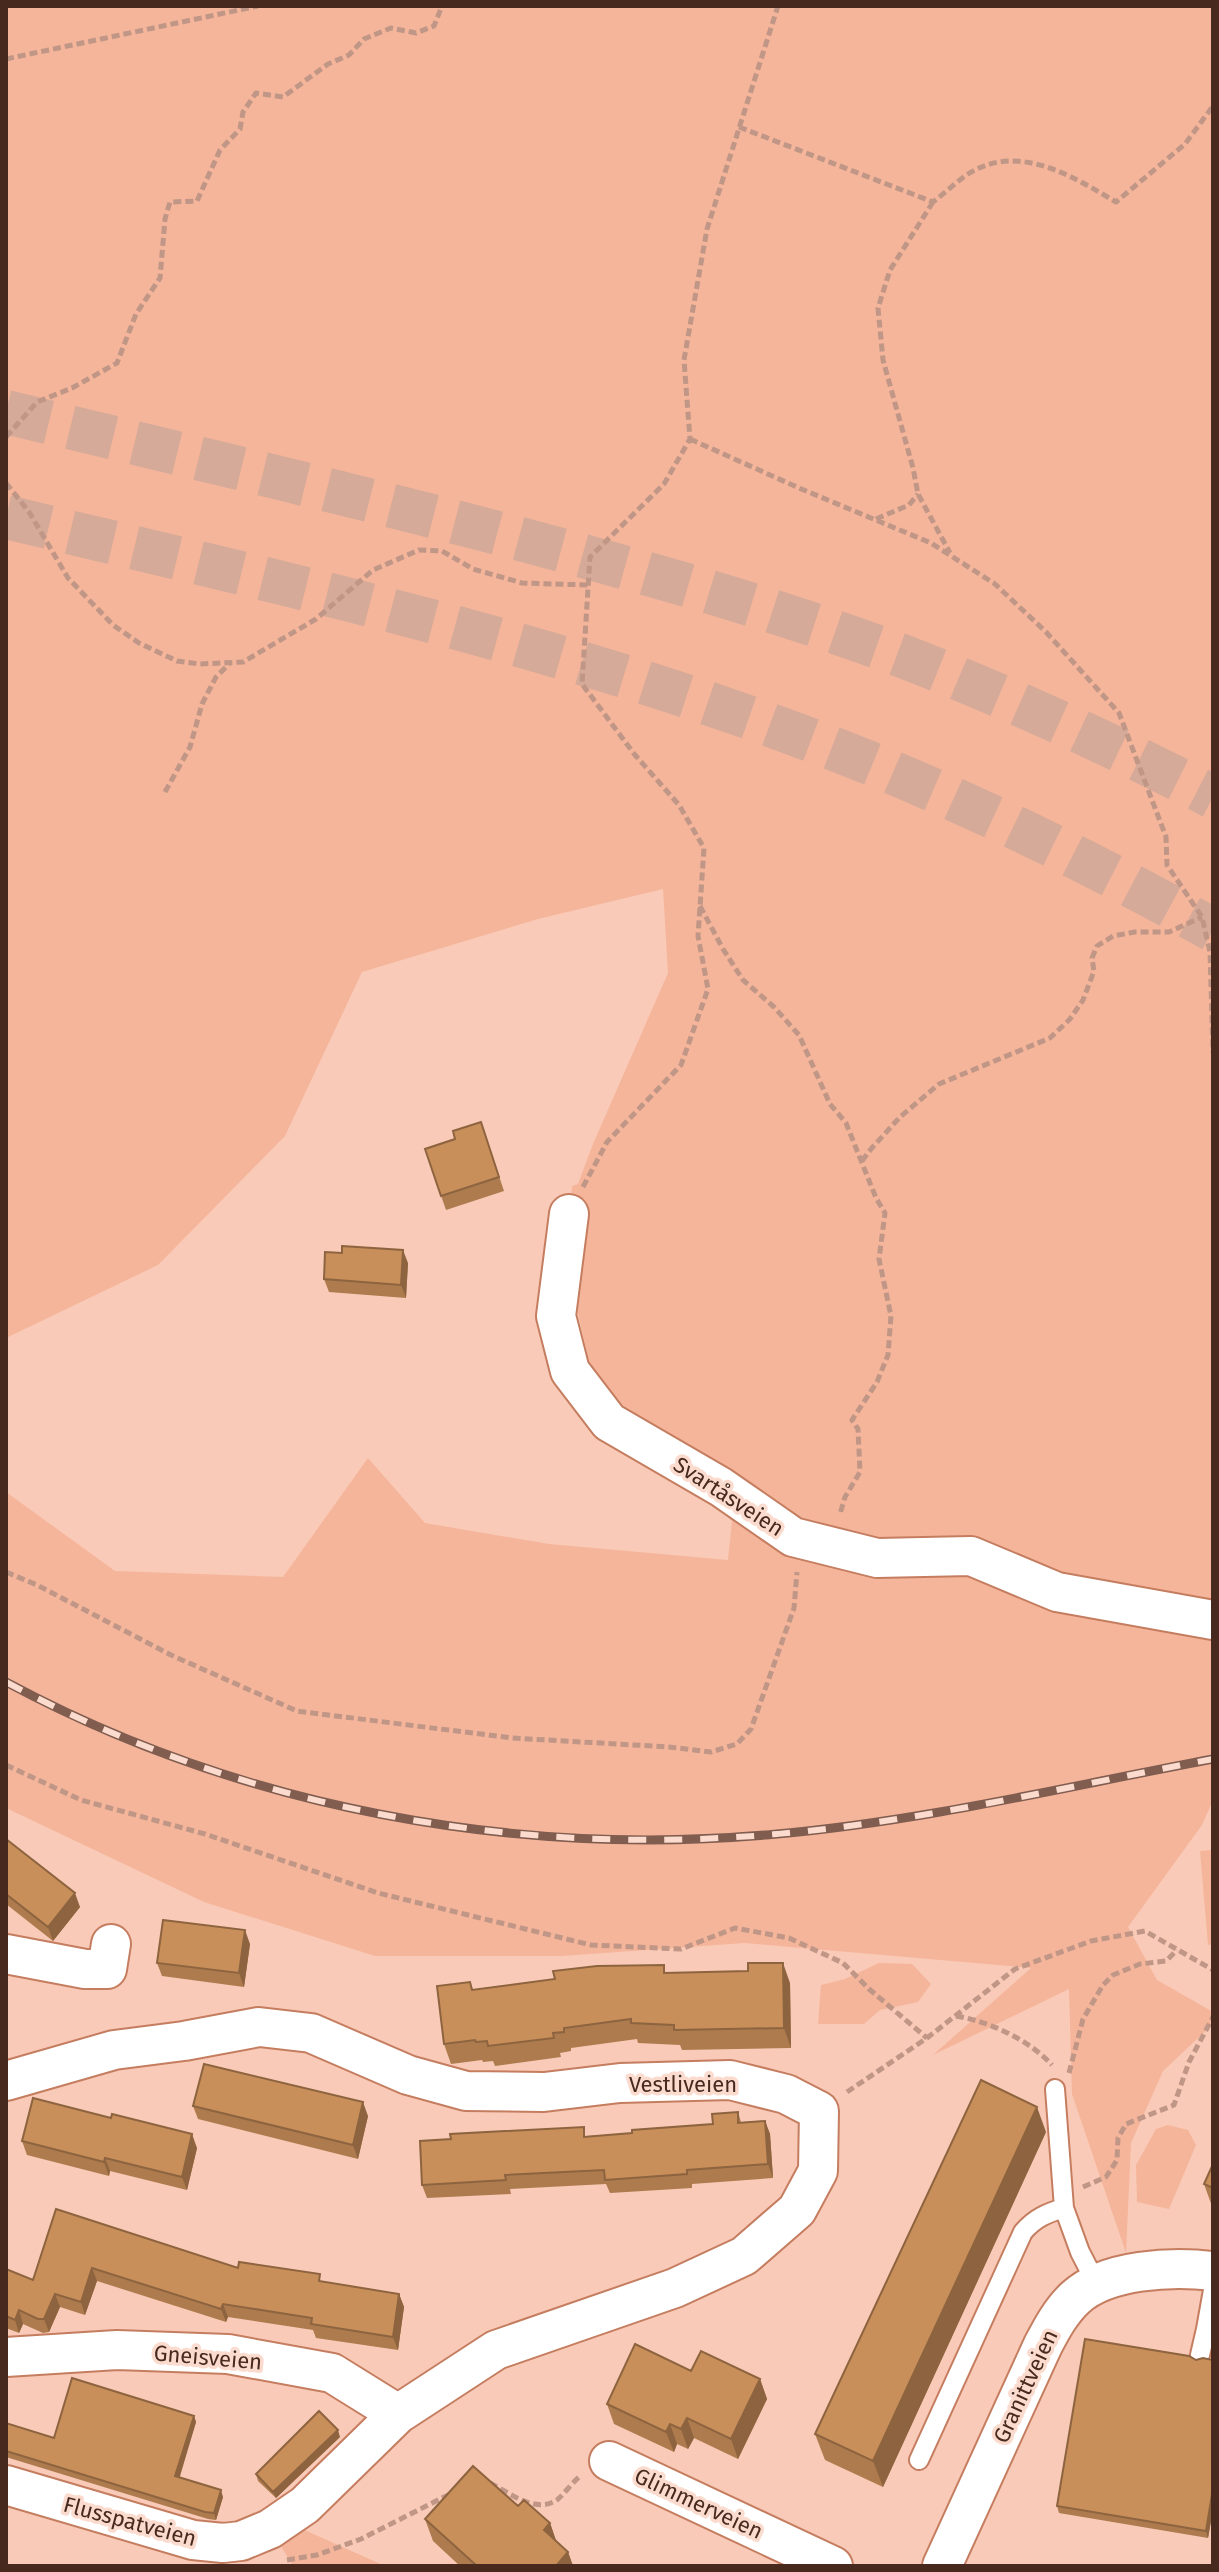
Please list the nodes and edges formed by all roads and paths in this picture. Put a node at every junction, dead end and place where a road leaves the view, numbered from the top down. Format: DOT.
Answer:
graph roads {
  1 [pos="258,6"];
  2 [pos="442,6"];
  3 [pos="778,6"];
  4 [pos="6,59"];
  5 [pos="1213,106"];
  6 [pos="739,127"];
  7 [pos="933,202"];
  8 [pos="6,437"];
  9 [pos="690,439"];
  10 [pos="6,483"];
  11 [pos="918,494"];
  12 [pos="876,519"];
  13 [pos="951,556"];
  14 [pos="588,585"];
  15 [pos="230,663"];
  16 [pos="165,792"];
  17 [pos="700,905"];
  18 [pos="1202,917"];
  19 [pos="1213,1053"];
  20 [pos="862,1161"];
  21 [pos="569,1214"];
  22 [pos="797,1538"];
  23 [pos="6,1572"];
  24 [pos="1213,1620"];
  25 [pos="6,1765"];
  26 [pos="111,1944"];
  27 [pos="1177,1950"];
  28 [pos="6,1954"];
  29 [pos="1213,1970"];
  30 [pos="955,2016"];
  31 [pos="1213,2017"];
  32 [pos="927,2038"];
  33 [pos="6,2081"];
  34 [pos="1055,2089"];
  35 [pos="819,2111"];
  36 [pos="1064,2201"];
  37 [pos="1213,2271"];
  38 [pos="1096,2283"];
  39 [pos="1213,2290"];
  40 [pos="1210,2334"];
  41 [pos="1200,2355"];
  42 [pos="6,2357"];
  43 [pos="398,2414"];
  44 [pos="919,2460"];
  45 [pos="609,2461"];
  46 [pos="480,2484"];
  47 [pos="6,2485"];
  48 [pos="459,2490"];
  49 [pos="266,2550"];
  50 [pos="833,2566"];
  51 [pos="942,2566"];
  1 -- 4 [label="path"];
  2 -- 8 [label="path"];
  3 -- 6 [label="path"];
  5 -- 7 [label="path"];
  6 -- 7 [label="path"];
  6 -- 9 [label="path"];
  7 -- 11 [label="path"];
  9 -- 12 [label="path"];
  9 -- 14 [label="path"];
  10 -- 15 [label="path"];
  11 -- 12 [label="path"];
  11 -- 13 [label="path"];
  12 -- 13 [label="path"];
  13 -- 18 [label="path"];
  14 -- 15 [label="path"];
  14 -- 17 [label="path"];
  15 -- 16 [label="path"];
  17 -- 20 [label="path"];
  17 -- 21 [label="path"];
  18 -- 19 [label="path"];
  18 -- 20 [label="path"];
  20 -- 22 [label="path"];
  21 -- 22 [label="street, Svartåsveien"];
  22 -- 23 [label="path"];
  22 -- 24 [label="street, Svartåsveien"];
  25 -- 32 [label="path"];
  26 -- 28 [label="street"];
  27 -- 29 [label="path"];
  27 -- 30 [label="path"];
  27 -- 34 [label="path"];
  30 -- 32 [label="path"];
  30 -- 34 [label="path"];
  31 -- 36 [label="path"];
  32 -- 35 [label="path"];
  33 -- 35 [label="street, Vestliveien"];
  34 -- 36 [label="lane"];
  35 -- 43 [label="street"];
  36 -- 38 [label="lane"];
  36 -- 44 [label="lane"];
  37 -- 38 [label="street, Granittveien"];
  38 -- 51 [label="street, Granittveien"];
  39 -- 40 [label="lane"];
  40 -- 41 [label="lane"];
  42 -- 43 [label="street, Gneisveien"];
  43 -- 49 [label="street"];
  45 -- 46 [label="path"];
  45 -- 50 [label="street, Glimmerveien"];
  47 -- 49 [label="street, Flusspatveien"];
  48 -- 49 [label="path"];
}
